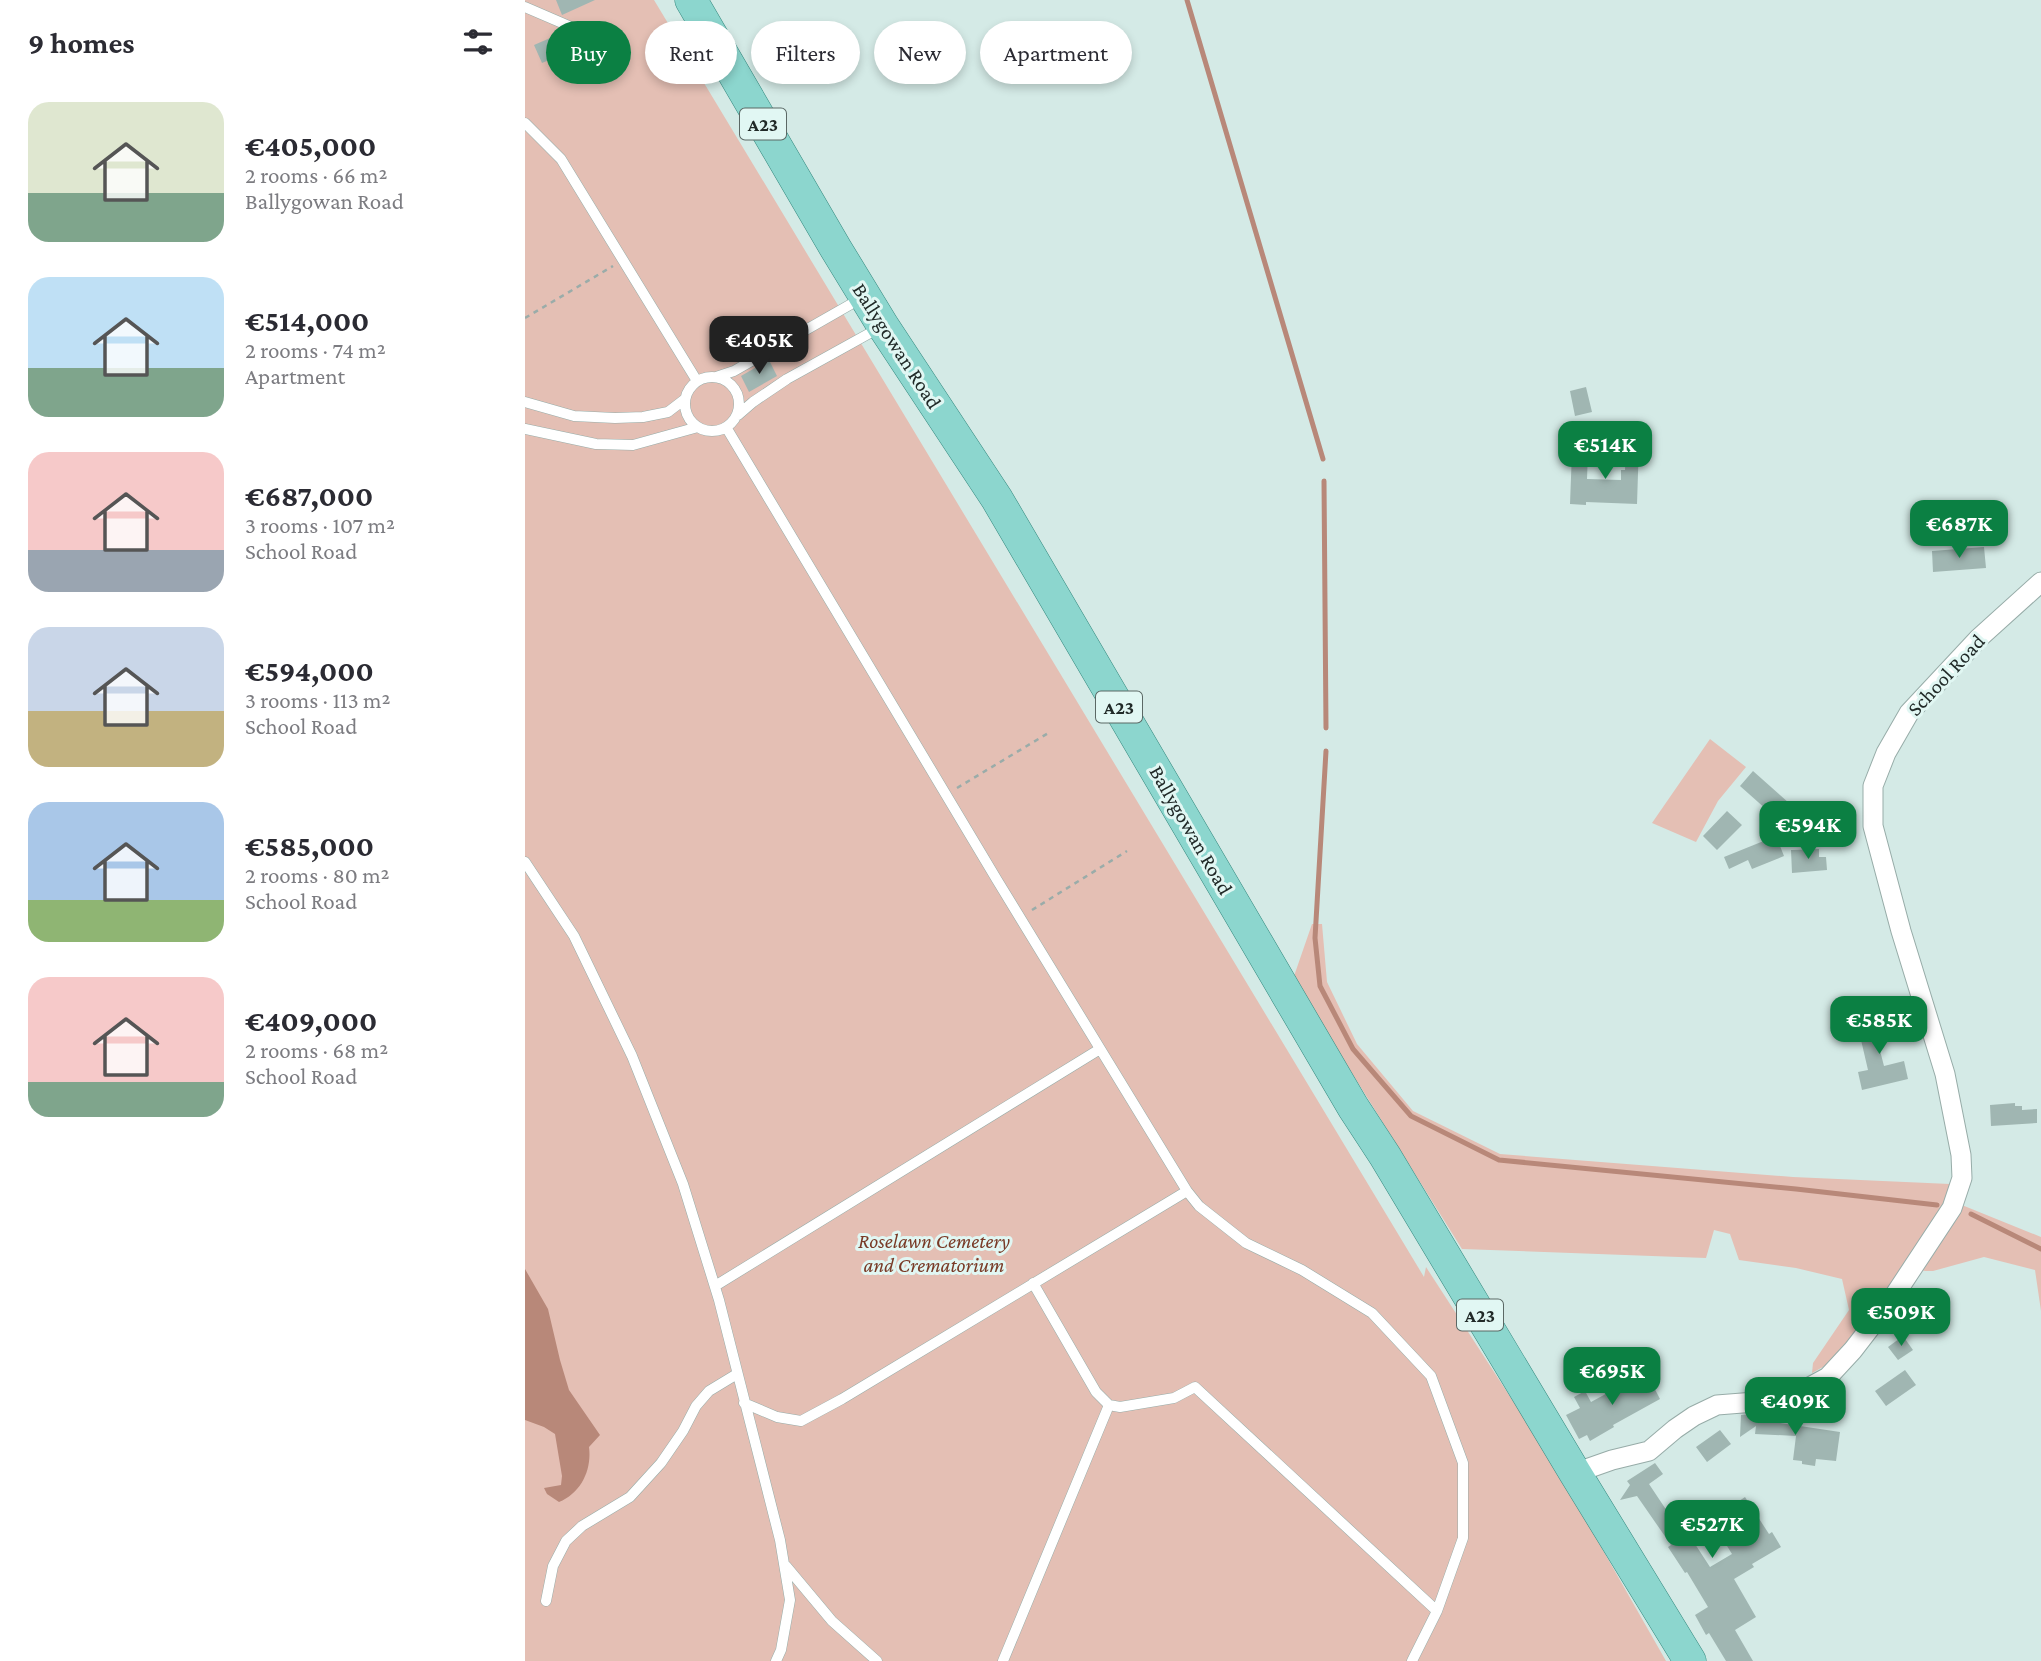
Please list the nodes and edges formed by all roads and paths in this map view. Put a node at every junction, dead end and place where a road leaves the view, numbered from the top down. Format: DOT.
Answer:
graph roads {
  1 [pos="691,0"];
  2 [pos="525,7"];
  3 [pos="557,21"];
  4 [pos="525,123"];
  5 [pos="624,260"];
  6 [pos="865,296"];
  7 [pos="525,318"];
  8 [pos="883,326"];
  9 [pos="716,377"];
  10 [pos="697,381"];
  11 [pos="685,399"];
  12 [pos="525,402"];
  13 [pos="737,416"];
  14 [pos="726,427"];
  15 [pos="698,428"];
  16 [pos="525,429"];
  17 [pos="2041,582"];
  18 [pos="1050,732"];
  19 [pos="947,794"];
  20 [pos="1127,851"];
  21 [pos="525,862"];
  22 [pos="1020,918"];
  23 [pos="1100,1049"];
  24 [pos="1187,1191"];
  25 [pos="1033,1283"];
  26 [pos="715,1286"];
  27 [pos="737,1374"];
  28 [pos="744,1403"];
  29 [pos="1109,1405"];
  30 [pos="1575,1473"];
  31 [pos="784,1564"];
  32 [pos="546,1601"];
  33 [pos="1437,1611"];
  34 [pos="776,1661"];
  35 [pos="877,1661"];
  36 [pos="1003,1661"];
  37 [pos="1412,1661"];
  38 [pos="1690,1661"];
  1 -- 6 [label="main road, Ballygowan Road / A23"];
  2 -- 3 [label="lane"];
  4 -- 5 [label="lane"];
  5 -- 7 [label="path"];
  5 -- 10 [label="lane"];
  6 -- 8 [label="main road, Ballygowan Road / A23"];
  6 -- 9 [label="lane"];
  8 -- 13 [label="lane"];
  8 -- 30 [label="main road, Ballygowan Road / A23"];
  9 -- 10 [label="lane"];
  9 -- 13 [label="lane"];
  10 -- 11 [label="lane"];
  11 -- 12 [label="lane"];
  11 -- 15 [label="lane"];
  13 -- 14 [label="lane"];
  14 -- 15 [label="lane"];
  14 -- 19 [label="lane"];
  15 -- 16 [label="lane"];
  17 -- 30 [label="street, School Road"];
  18 -- 19 [label="path"];
  19 -- 22 [label="lane"];
  20 -- 22 [label="path"];
  21 -- 26 [label="lane"];
  22 -- 23 [label="lane"];
  23 -- 24 [label="lane"];
  23 -- 26 [label="lane"];
  24 -- 25 [label="lane"];
  24 -- 33 [label="lane"];
  25 -- 28 [label="lane"];
  25 -- 29 [label="lane"];
  26 -- 27 [label="lane"];
  27 -- 28 [label="lane"];
  27 -- 32 [label="lane"];
  28 -- 31 [label="lane"];
  29 -- 33 [label="lane"];
  29 -- 36 [label="lane"];
  30 -- 38 [label="main road, Ballygowan Road / A23"];
  31 -- 34 [label="lane"];
  31 -- 35 [label="lane"];
  33 -- 37 [label="lane"];
}
